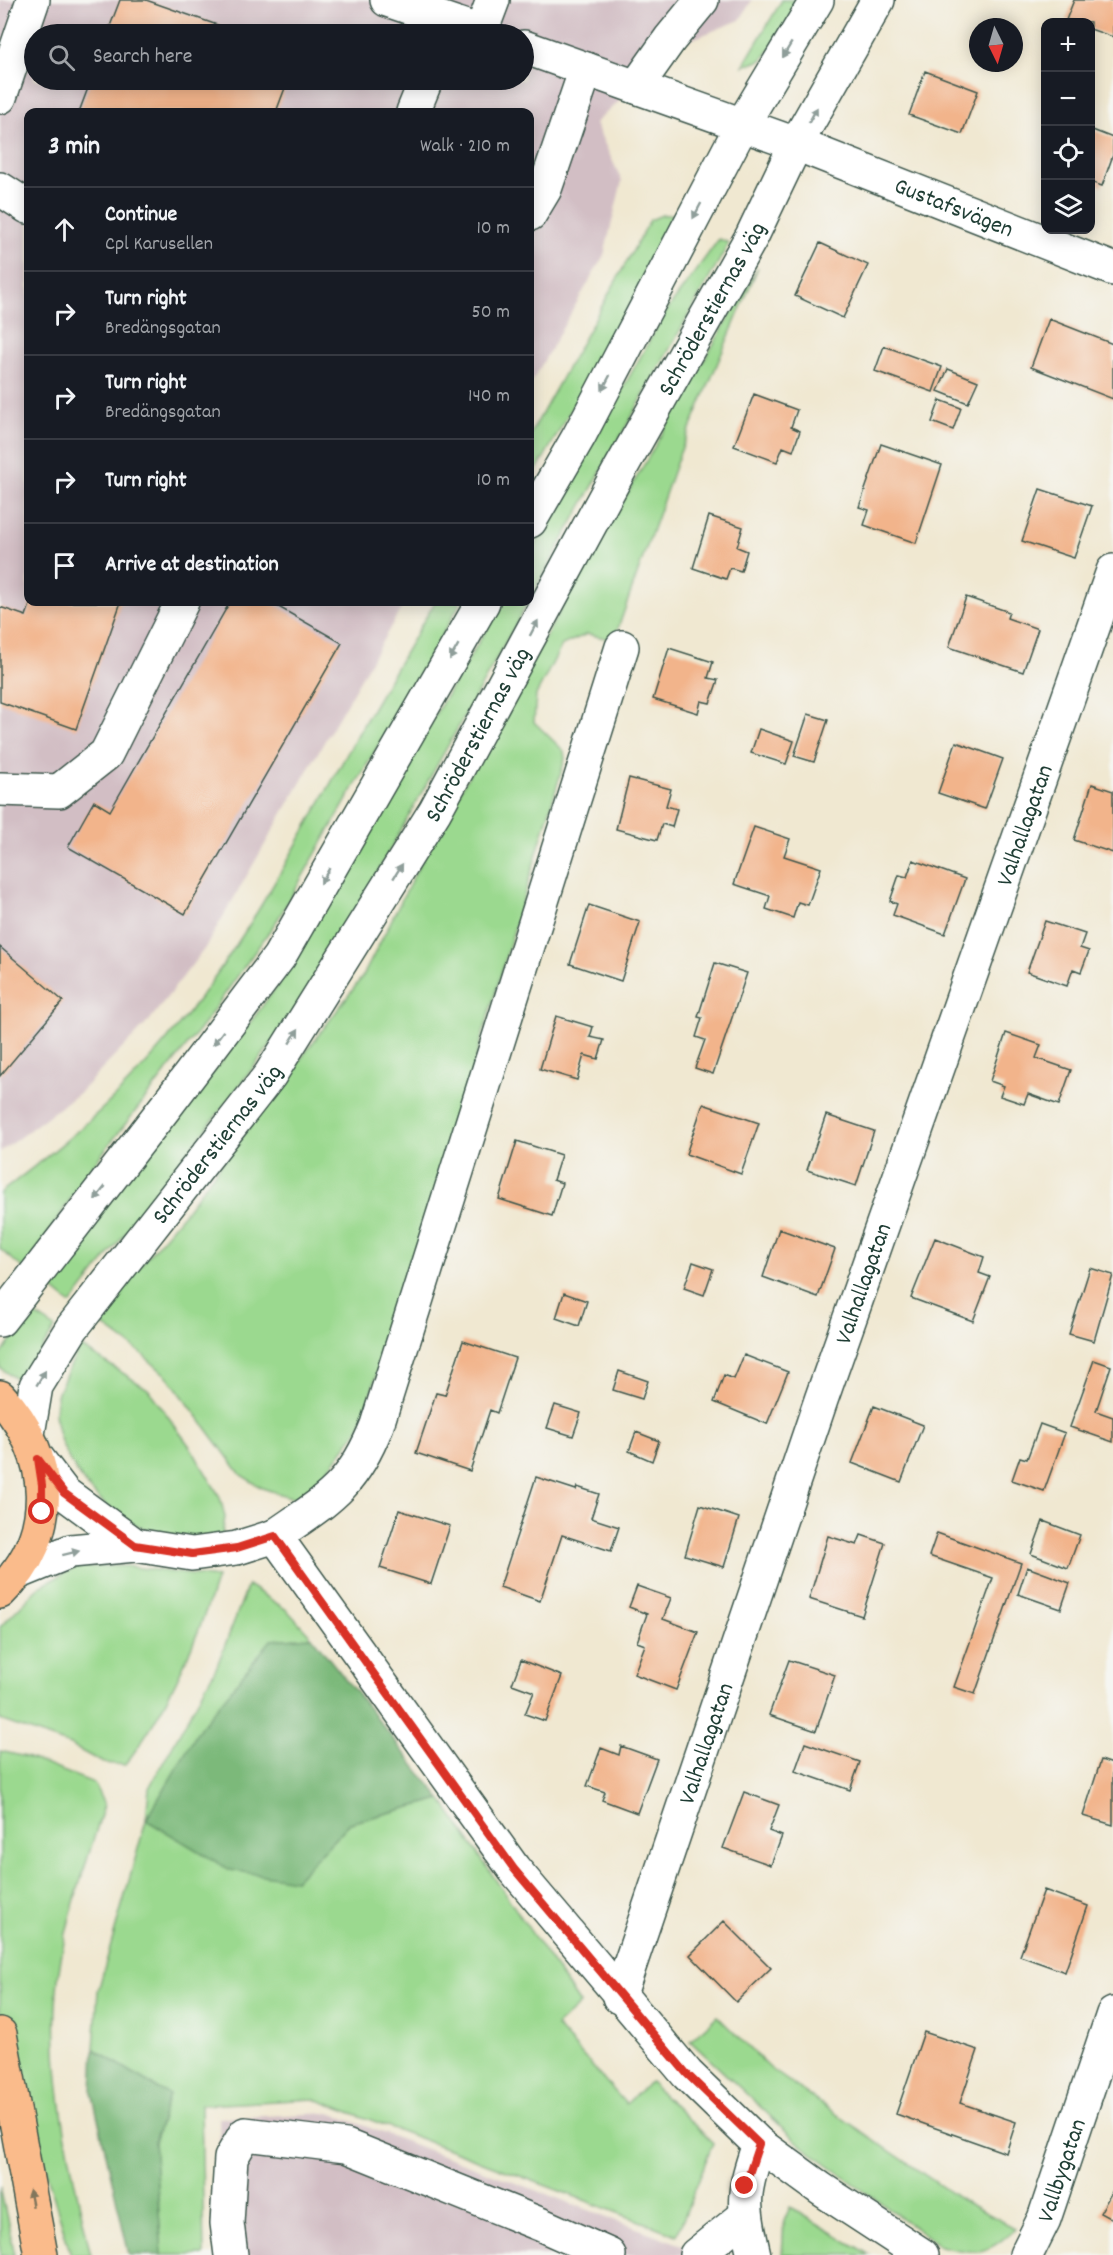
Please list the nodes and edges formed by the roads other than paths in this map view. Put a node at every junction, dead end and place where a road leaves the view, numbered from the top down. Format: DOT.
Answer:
graph roads {
  1 [pos="33,0"];
  2 [pos="387,0"];
  3 [pos="493,0"];
  4 [pos="702,0"];
  5 [pos="818,0"];
  6 [pos="878,0"];
  7 [pos="442,17"];
  8 [pos="25,24"];
  9 [pos="460,24"];
  10 [pos="486,24"];
  11 [pos="24,26"];
  12 [pos="534,51"];
  13 [pos="585,69"];
  14 [pos="636,87"];
  15 [pos="422,90"];
  16 [pos="0,97"];
  17 [pos="415,108"];
  18 [pos="742,125"];
  19 [pos="796,144"];
  20 [pos="0,189"];
  21 [pos="24,204"];
  22 [pos="534,207"];
  23 [pos="1113,269"];
  24 [pos="534,514"];
  25 [pos="1113,571"];
  26 [pos="180,606"];
  27 [pos="481,606"];
  28 [pos="622,647"];
  29 [pos="0,789"];
  30 [pos="0,1320"];
  31 [pos="0,1397"];
  32 [pos="33,1447"];
  33 [pos="275,1536"];
  34 [pos="135,1545"];
  35 [pos="8,1583"];
  36 [pos="619,1996"];
  37 [pos="1113,2014"];
  38 [pos="0,2034"];
  39 [pos="759,2144"];
  40 [pos="745,2216"];
  41 [pos="41,2255"];
  42 [pos="231,2255"];
  43 [pos="609,2255"];
  44 [pos="696,2255"];
  45 [pos="754,2255"];
  46 [pos="922,2255"];
  47 [pos="1026,2255"];
  1 -- 8 [label="street"];
  2 -- 7 [label="street"];
  3 -- 10 [label="street"];
  4 -- 14 [label="street"];
  5 -- 18 [label="street, one-way"];
  19 -- 6 [label="street, Schröderstiernas väg, one-way"];
  7 -- 9 [label="street"];
  11 -- 16 [label="street"];
  12 -- 13 [label="street"];
  13 -- 14 [label="street"];
  13 -- 22 [label="street"];
  14 -- 18 [label="street"];
  15 -- 17 [label="street"];
  18 -- 19 [label="street, Gustafsvägen"];
  18 -- 24 [label="street, one-way"];
  19 -- 23 [label="street, Gustafsvägen"];
  32 -- 19 [label="street, Schröderstiernas väg, one-way"];
  20 -- 21 [label="street"];
  25 -- 36 [label="street, Valhallagatan"];
  26 -- 29 [label="street"];
  27 -- 30 [label="street, one-way"];
  28 -- 33 [label="street"];
  31 -- 32 [label="main road"];
  32 -- 34 [label="street"];
  32 -- 35 [label="main road"];
  33 -- 34 [label="street"];
  33 -- 36 [label="street"];
  35 -- 34 [label="street, one-way"];
  36 -- 39 [label="street"];
  37 -- 47 [label="street, Vallbygatan"];
  41 -- 38 [label="main road, one-way"];
  39 -- 40 [label="street"];
  39 -- 46 [label="street"];
  40 -- 44 [label="street"];
  40 -- 45 [label="street"];
  42 -- 43 [label="street"];
}
